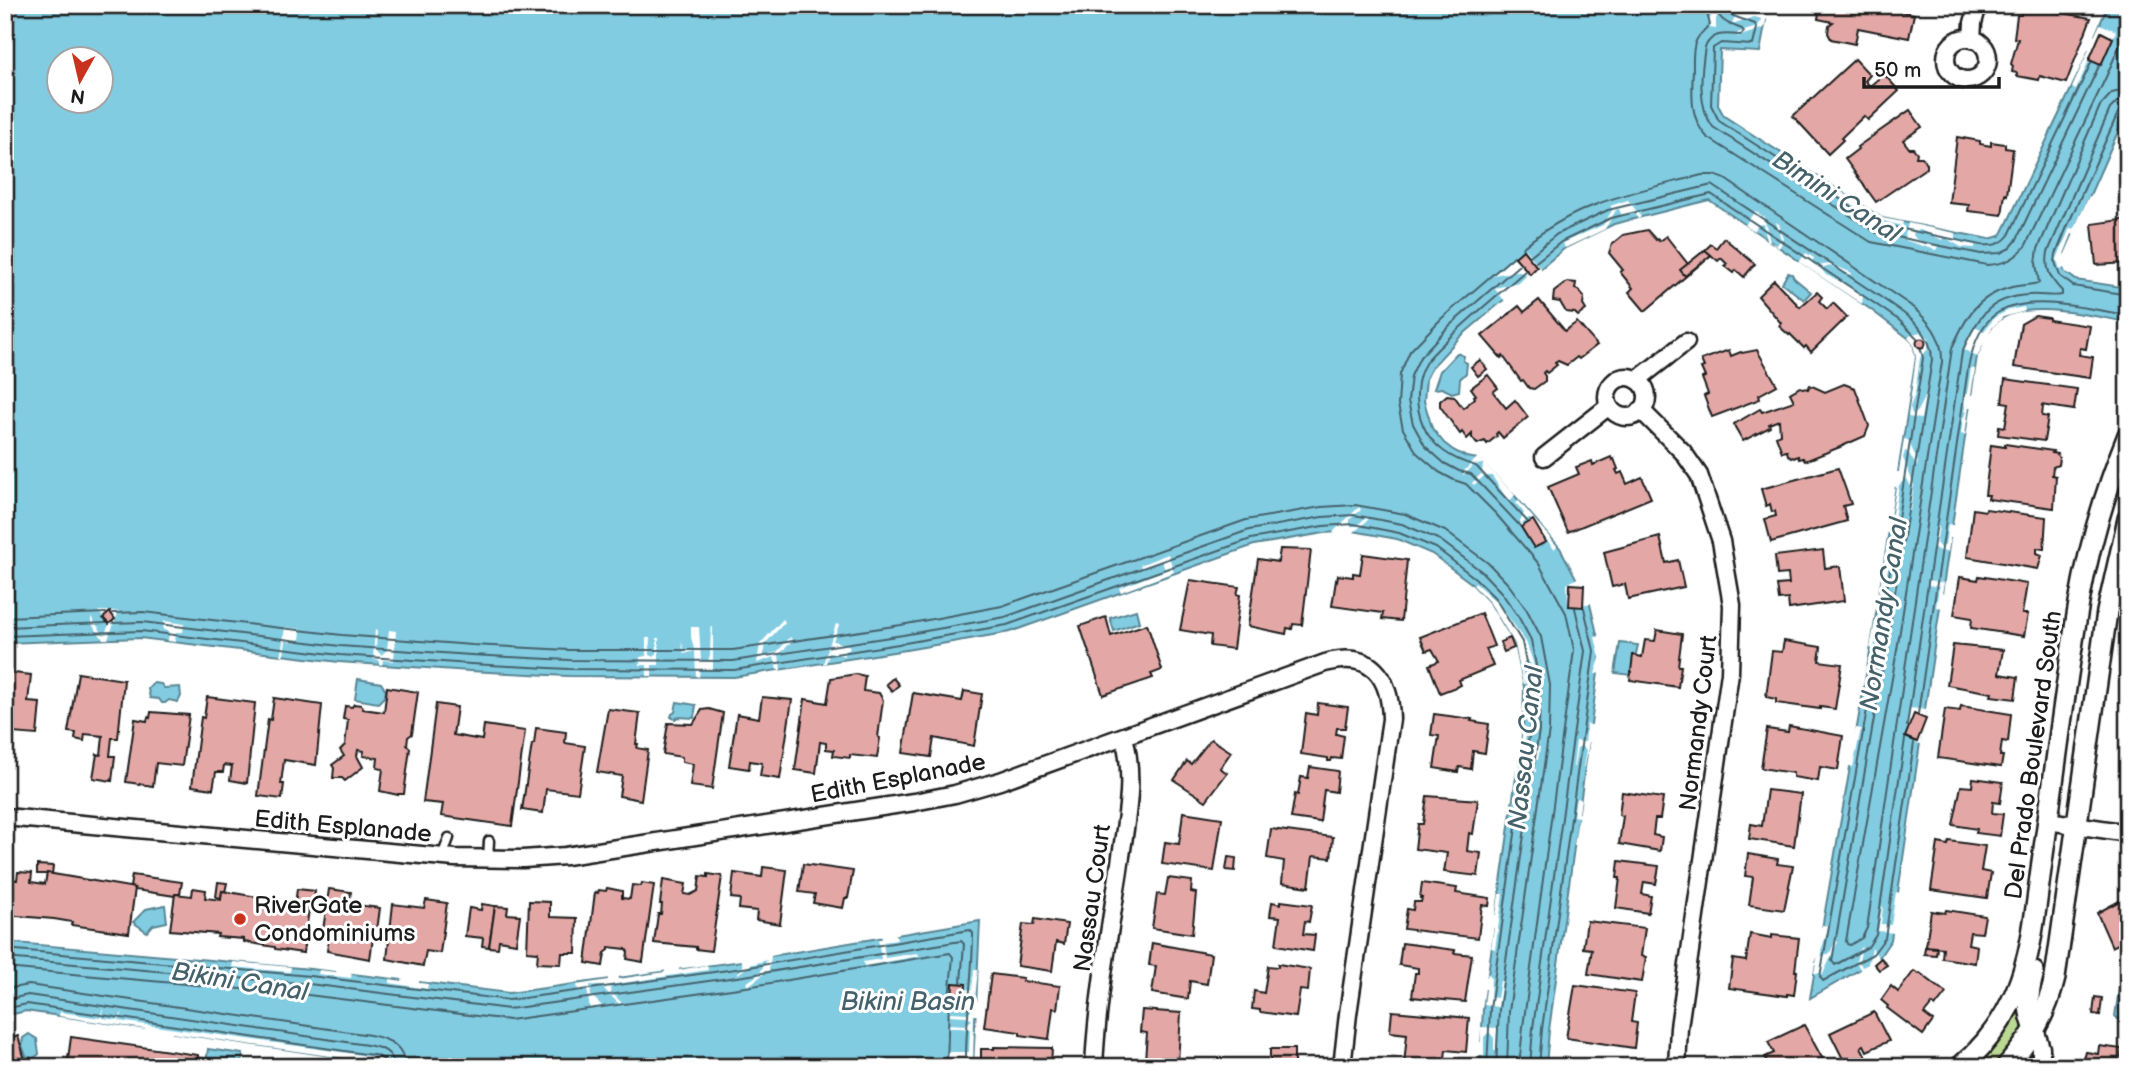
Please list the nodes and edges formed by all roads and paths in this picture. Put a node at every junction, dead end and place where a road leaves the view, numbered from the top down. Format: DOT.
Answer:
graph roads {
  1 [pos="1978,5"];
  2 [pos="1972,38"];
  3 [pos="1978,75"];
  4 [pos="1991,87"];
  5 [pos="1686,342"];
  6 [pos="1637,380"];
  7 [pos="1609,406"];
  8 [pos="1642,410"];
  9 [pos="2128,435"];
  10 [pos="1544,457"];
  11 [pos="2101,509"];
  12 [pos="2128,516"];
  13 [pos="1124,737"];
  14 [pos="5,817"];
  15 [pos="2048,821"];
  16 [pos="2077,825"];
  17 [pos="2128,833"];
  18 [pos="449,838"];
  19 [pos="489,841"];
  20 [pos="442,857"];
  21 [pos="488,859"];
  22 [pos="2039,881"];
  23 [pos="2035,1029"];
  24 [pos="1094,1067"];
  25 [pos="1342,1067"];
  26 [pos="1676,1067"];
  27 [pos="1960,1067"];
  28 [pos="2006,1067"];
  29 [pos="2041,1067"];
  1 -- 2 [label="street"];
  2 -- 3 [label="street"];
  2 -- 3 [label="street"];
  3 -- 4 [label="street"];
  5 -- 6 [label="street"];
  6 -- 7 [label="street"];
  6 -- 8 [label="street"];
  7 -- 8 [label="street"];
  7 -- 10 [label="street"];
  8 -- 26 [label="street, Normandy Court"];
  9 -- 11 [label="street, Del Prado Boulevard South"];
  11 -- 12 [label="street"];
  11 -- 15 [label="street, Del Prado Boulevard South"];
  12 -- 16 [label="street"];
  13 -- 21 [label="street, Edith Esplanade"];
  13 -- 24 [label="street, Nassau Court"];
  13 -- 25 [label="street, Edith Esplanade"];
  14 -- 20 [label="street, Edith Esplanade"];
  15 -- 16 [label="street"];
  15 -- 22 [label="street, Del Prado Boulevard South"];
  16 -- 17 [label="street"];
  16 -- 23 [label="street"];
  18 -- 20 [label="lane"];
  19 -- 21 [label="lane"];
  20 -- 21 [label="street, Edith Esplanade"];
  22 -- 23 [label="street"];
  22 -- 27 [label="street, Del Prado Boulevard South"];
  23 -- 28 [label="street"];
  23 -- 29 [label="street"];
}
